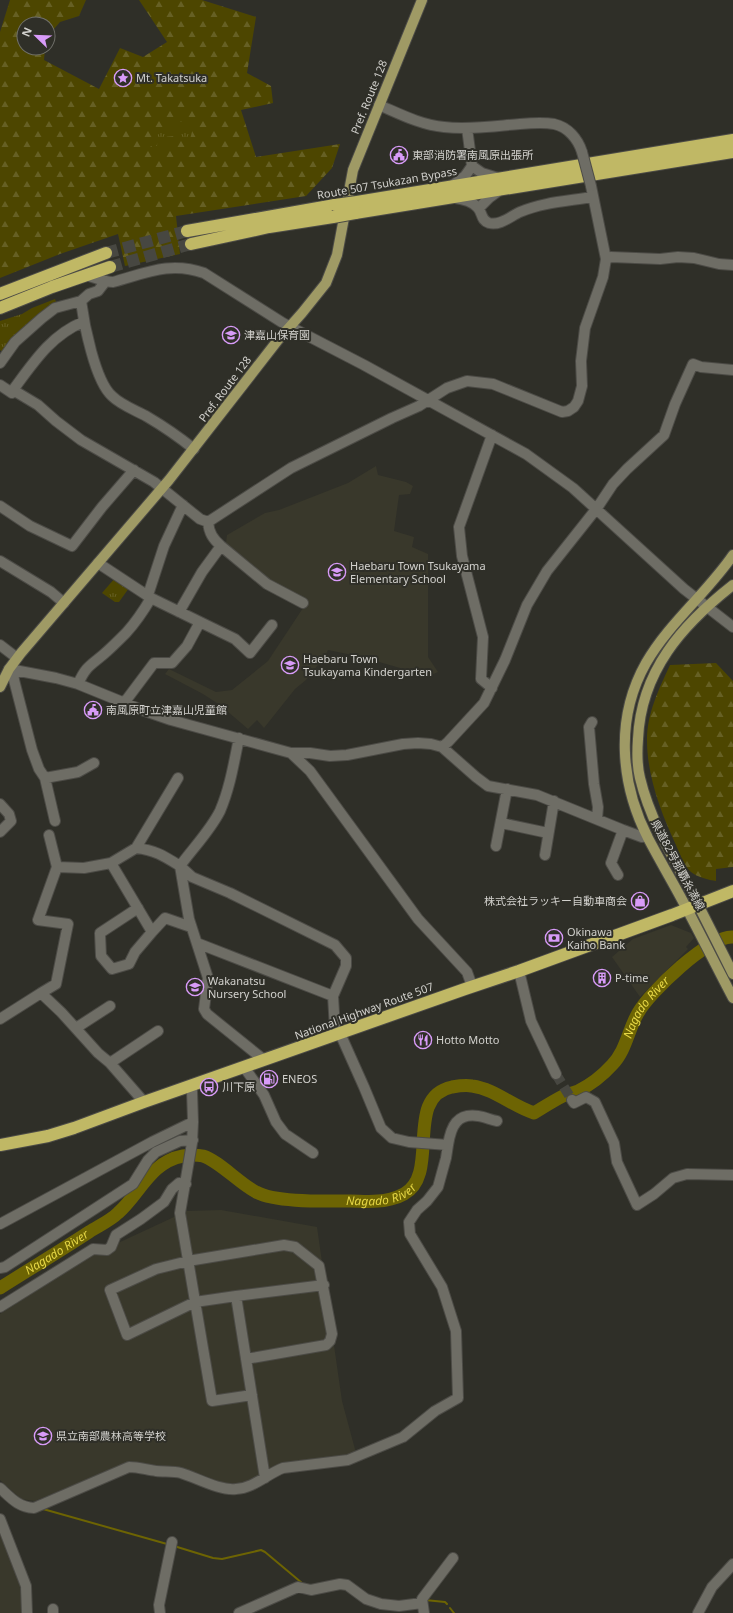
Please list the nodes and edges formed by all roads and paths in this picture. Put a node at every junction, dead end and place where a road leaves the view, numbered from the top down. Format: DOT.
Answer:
graph roads {
  1 [pos="422,0"];
  2 [pos="378,105"];
  3 [pos="467,128"];
  4 [pos="733,140"];
  5 [pos="733,152"];
  6 [pos="472,166"];
  7 [pos="499,184"];
  8 [pos="453,191"];
  9 [pos="592,197"];
  10 [pos="479,208"];
  11 [pos="334,211"];
  12 [pos="187,231"];
  13 [pos="190,244"];
  14 [pos="106,253"];
  15 [pos="606,259"];
  16 [pos="733,265"];
  17 [pos="110,267"];
  18 [pos="85,275"];
  19 [pos="105,282"];
  20 [pos="0,294"];
  21 [pos="81,301"];
  22 [pos="0,308"];
  23 [pos="83,322"];
  24 [pos="290,327"];
  25 [pos="0,363"];
  26 [pos="733,370"];
  27 [pos="0,385"];
  28 [pos="12,393"];
  29 [pos="428,400"];
  30 [pos="492,435"];
  31 [pos="194,449"];
  32 [pos="134,470"];
  33 [pos="163,488"];
  34 [pos="183,505"];
  35 [pos="0,506"];
  36 [pos="597,508"];
  37 [pos="208,522"];
  38 [pos="221,546"];
  39 [pos="733,555"];
  40 [pos="0,561"];
  41 [pos="98,563"];
  42 [pos="733,585"];
  43 [pos="150,596"];
  44 [pos="697,598"];
  45 [pos="64,603"];
  46 [pos="303,603"];
  47 [pos="708,606"];
  48 [pos="179,612"];
  49 [pos="200,622"];
  50 [pos="272,625"];
  51 [pos="733,628"];
  52 [pos="0,645"];
  53 [pos="17,658"];
  54 [pos="7,673"];
  55 [pos="78,684"];
  56 [pos="0,686"];
  57 [pos="492,688"];
  58 [pos="124,703"];
  59 [pos="592,722"];
  60 [pos="239,738"];
  61 [pos="442,747"];
  62 [pos="291,754"];
  63 [pos="94,763"];
  64 [pos="45,778"];
  65 [pos="178,778"];
  66 [pos="506,789"];
  67 [pos="554,801"];
  68 [pos="0,804"];
  69 [pos="597,819"];
  70 [pos="55,821"];
  71 [pos="501,823"];
  72 [pos="623,830"];
  73 [pos="0,832"];
  74 [pos="548,833"];
  75 [pos="49,835"];
  76 [pos="647,836"];
  77 [pos="496,846"];
  78 [pos="136,848"];
  79 [pos="545,855"];
  80 [pos="111,863"];
  81 [pos="180,866"];
  82 [pos="57,867"];
  83 [pos="618,875"];
  84 [pos="733,890"];
  85 [pos="693,907"];
  86 [pos="138,908"];
  87 [pos="191,927"];
  88 [pos="152,932"];
  89 [pos="197,942"];
  90 [pos="728,960"];
  91 [pos="519,971"];
  92 [pos="733,974"];
  93 [pos="472,986"];
  94 [pos="41,993"];
  95 [pos="332,996"];
  96 [pos="733,998"];
  97 [pos="110,1006"];
  98 [pos="0,1019"];
  99 [pos="76,1028"];
  100 [pos="158,1031"];
  101 [pos="340,1034"];
  102 [pos="264,1060"];
  103 [pos="110,1063"];
  104 [pos="244,1067"];
  105 [pos="556,1074"];
  106 [pos="190,1086"];
  107 [pos="572,1100"];
  108 [pos="144,1102"];
  109 [pos="497,1120"];
  110 [pos="194,1122"];
  111 [pos="192,1141"];
  112 [pos="448,1144"];
  113 [pos="0,1145"];
  114 [pos="314,1153"];
  115 [pos="733,1175"];
  116 [pos="186,1182"];
  117 [pos="0,1224"];
  118 [pos="188,1261"];
  119 [pos="0,1268"];
  120 [pos="324,1285"];
  121 [pos="236,1296"];
  122 [pos="195,1302"];
  123 [pos="0,1307"];
  124 [pos="246,1359"];
  125 [pos="252,1395"];
  126 [pos="265,1478"];
  127 [pos="0,1488"];
  128 [pos="0,1519"];
  129 [pos="171,1546"];
  130 [pos="453,1558"];
  131 [pos="733,1564"];
  132 [pos="422,1604"];
  133 [pos="27,1613"];
  134 [pos="160,1613"];
  135 [pos="239,1613"];
  136 [pos="698,1613"];
  1 -- 2 [label="main road, Pref. Route 128"];
  2 -- 3 [label="street"];
  2 -- 24 [label="main road, Pref. Route 128"];
  3 -- 6 [label="street"];
  3 -- 9 [label="street, bridge"];
  4 -- 7 [label="highway, Route 507 Tsukazan Bypass"];
  5 -- 7 [label="highway, Route 507 Tsukazan Bypass"];
  6 -- 7 [label="street"];
  6 -- 8 [label="street"];
  7 -- 8 [label="highway, Route 507 Tsukazan Bypass"];
  7 -- 10 [label="street"];
  8 -- 10 [label="street"];
  8 -- 11 [label="highway, Route 507 Tsukazan Bypass, bridge"];
  9 -- 10 [label="street"];
  9 -- 15 [label="street"];
  11 -- 12 [label="highway, Route 507 Tsukazan Bypass"];
  11 -- 13 [label="highway, Route 507 Tsukazan Bypass"];
  14 -- 20 [label="highway"];
  15 -- 16 [label="street"];
  15 -- 29 [label="street"];
  17 -- 18 [label="highway"];
  18 -- 19 [label="street"];
  18 -- 22 [label="highway"];
  19 -- 21 [label="street"];
  19 -- 24 [label="street"];
  21 -- 23 [label="street"];
  21 -- 25 [label="street"];
  23 -- 31 [label="street"];
  23 -- 32 [label="street"];
  24 -- 29 [label="street"];
  24 -- 31 [label="main road, Pref. Route 128"];
  26 -- 36 [label="street"];
  27 -- 28 [label="street"];
  29 -- 30 [label="street"];
  29 -- 37 [label="street"];
  30 -- 36 [label="street"];
  30 -- 57 [label="street"];
  31 -- 33 [label="main road, Pref. Route 128"];
  32 -- 33 [label="street"];
  32 -- 35 [label="street"];
  33 -- 34 [label="street"];
  33 -- 41 [label="main road, Pref. Route 128"];
  34 -- 37 [label="street"];
  34 -- 43 [label="street"];
  36 -- 44 [label="street"];
  36 -- 57 [label="street"];
  37 -- 38 [label="street"];
  38 -- 46 [label="street"];
  38 -- 48 [label="street"];
  39 -- 44 [label="main road, 県道82号那覇糸満線"];
  40 -- 45 [label="street"];
  41 -- 43 [label="street"];
  41 -- 45 [label="main road, Pref. Route 128"];
  42 -- 47 [label="main road, 県道82号那覇糸満線"];
  43 -- 48 [label="street"];
  43 -- 55 [label="street"];
  44 -- 47 [label="street"];
  44 -- 76 [label="main road, 県道82号那覇糸満線"];
  45 -- 53 [label="main road, Pref. Route 128"];
  47 -- 51 [label="street"];
  47 -- 85 [label="main road, 県道82号那覇糸満線"];
  48 -- 49 [label="street"];
  49 -- 50 [label="street"];
  49 -- 58 [label="street"];
  52 -- 53 [label="street"];
  53 -- 54 [label="main road, Pref. Route 128"];
  54 -- 55 [label="street"];
  54 -- 56 [label="main road, Pref. Route 128"];
  54 -- 64 [label="street"];
  55 -- 58 [label="street"];
  57 -- 61 [label="street"];
  58 -- 60 [label="street"];
  59 -- 69 [label="street"];
  60 -- 62 [label="street"];
  60 -- 81 [label="street"];
  61 -- 62 [label="street"];
  61 -- 66 [label="street"];
  62 -- 93 [label="street"];
  63 -- 64 [label="street"];
  64 -- 70 [label="street"];
  65 -- 78 [label="street"];
  66 -- 67 [label="street"];
  66 -- 71 [label="street"];
  67 -- 69 [label="street"];
  67 -- 74 [label="street"];
  68 -- 73 [label="street"];
  69 -- 72 [label="street"];
  71 -- 74 [label="street"];
  71 -- 77 [label="street"];
  72 -- 76 [label="street"];
  72 -- 83 [label="street"];
  74 -- 79 [label="street"];
  75 -- 82 [label="street"];
  76 -- 85 [label="main road, 県道82号那覇糸満線"];
  78 -- 80 [label="street"];
  78 -- 81 [label="street"];
  80 -- 82 [label="street"];
  80 -- 86 [label="street"];
  81 -- 87 [label="street"];
  81 -- 95 [label="street"];
  82 -- 94 [label="street"];
  84 -- 85 [label="highway, National Highway Route 507"];
  85 -- 90 [label="main road, 県道82号那覇糸満線"];
  85 -- 91 [label="highway, National Highway Route 507"];
  85 -- 96 [label="main road, 県道82号那覇糸満線"];
  86 -- 88 [label="street"];
  86 -- 88 [label="street"];
  87 -- 88 [label="street"];
  87 -- 89 [label="street"];
  89 -- 95 [label="street"];
  89 -- 102 [label="street"];
  90 -- 92 [label="main road, 県道82号那覇糸満線"];
  91 -- 93 [label="highway, National Highway Route 507"];
  91 -- 105 [label="street"];
  93 -- 101 [label="highway, National Highway Route 507"];
  94 -- 98 [label="street"];
  94 -- 99 [label="street"];
  95 -- 101 [label="street"];
  97 -- 99 [label="street"];
  99 -- 103 [label="street"];
  100 -- 103 [label="street"];
  101 -- 102 [label="highway, National Highway Route 507"];
  101 -- 112 [label="street"];
  102 -- 104 [label="highway, National Highway Route 507"];
  103 -- 108 [label="street"];
  104 -- 106 [label="highway, National Highway Route 507"];
  104 -- 114 [label="street"];
  106 -- 108 [label="highway, National Highway Route 507"];
  106 -- 110 [label="street"];
  107 -- 115 [label="street"];
  108 -- 113 [label="highway, National Highway Route 507"];
  109 -- 112 [label="street"];
  110 -- 111 [label="street"];
  110 -- 117 [label="street"];
  111 -- 116 [label="street"];
  111 -- 119 [label="street"];
  112 -- 126 [label="street"];
  116 -- 118 [label="street"];
  116 -- 123 [label="street"];
  118 -- 120 [label="street"];
  118 -- 122 [label="street"];
  118 -- 122 [label="street"];
  120 -- 121 [label="street"];
  120 -- 124 [label="street"];
  121 -- 122 [label="street"];
  121 -- 124 [label="street"];
  122 -- 125 [label="street"];
  124 -- 125 [label="street"];
  125 -- 126 [label="street"];
  126 -- 127 [label="street"];
  128 -- 133 [label="street"];
  129 -- 134 [label="street"];
  130 -- 132 [label="street"];
  131 -- 136 [label="street"];
  132 -- 135 [label="street"];
}
